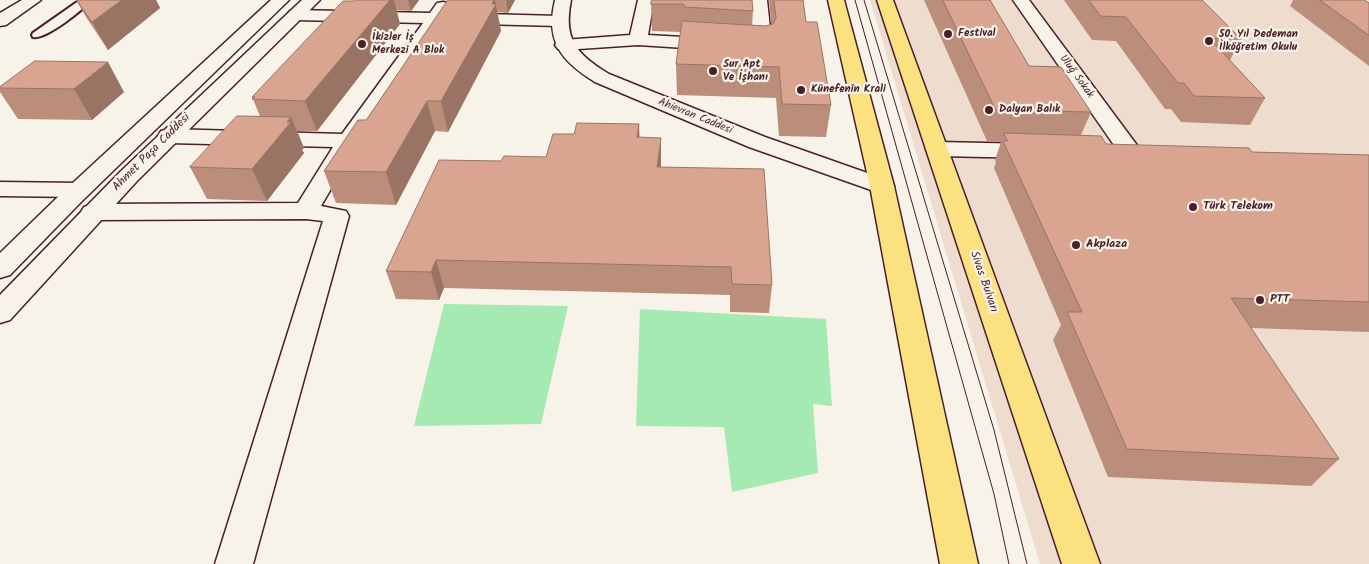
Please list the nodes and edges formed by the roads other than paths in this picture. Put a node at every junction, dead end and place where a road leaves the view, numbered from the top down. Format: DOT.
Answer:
graph roads {
  1 [pos="33,0"];
  2 [pos="86,0"];
  3 [pos="364,0"];
  4 [pos="449,0"];
  5 [pos="563,0"];
  6 [pos="646,0"];
  7 [pos="759,0"];
  8 [pos="836,0"];
  9 [pos="885,0"];
  10 [pos="1021,0"];
  11 [pos="296,5"];
  12 [pos="349,17"];
  13 [pos="436,18"];
  14 [pos="0,21"];
  15 [pos="559,21"];
  16 [pos="36,35"];
  17 [pos="638,40"];
  18 [pos="564,45"];
  19 [pos="169,136"];
  20 [pos="348,141"];
  21 [pos="937,149"];
  22 [pos="1054,152"];
  23 [pos="1102,153"];
  24 [pos="882,186"];
  25 [pos="0,189"];
  26 [pos="79,190"];
  27 [pos="93,212"];
  28 [pos="306,212"];
  29 [pos="0,268"];
  30 [pos="0,313"];
  31 [pos="234,564"];
  32 [pos="959,564"];
  33 [pos="1081,564"];
  1 -- 14 [label="street"];
  2 -- 16 [label="lane"];
  3 -- 12 [label="street"];
  4 -- 13 [label="street"];
  5 -- 15 [label="street, Ahievran Caddesi"];
  6 -- 17 [label="street"];
  7 -- 17 [label="street"];
  8 -- 24 [label="highway"];
  9 -- 21 [label="highway, Sivas Bulvarı"];
  10 -- 23 [label="street, Uluğ Sokak"];
  11 -- 12 [label="street"];
  11 -- 19 [label="street, Ahmet Paşa Caddesi"];
  11 -- 26 [label="street, Ahmet Paşa Caddesi"];
  12 -- 13 [label="street"];
  13 -- 15 [label="street"];
  13 -- 20 [label="street"];
  15 -- 18 [label="street, Ahievran Caddesi"];
  17 -- 18 [label="street"];
  18 -- 24 [label="street, Ahievran Caddesi"];
  19 -- 20 [label="street"];
  19 -- 27 [label="street, Ahmet Paşa Caddesi"];
  20 -- 28 [label="street"];
  21 -- 22 [label="street"];
  21 -- 33 [label="highway, Sivas Bulvarı"];
  24 -- 32 [label="highway"];
  25 -- 26 [label="street"];
  26 -- 29 [label="street, Ahmet Paşa Caddesi"];
  27 -- 28 [label="street"];
  27 -- 30 [label="street, Ahmet Paşa Caddesi"];
  28 -- 31 [label="street"];
}
